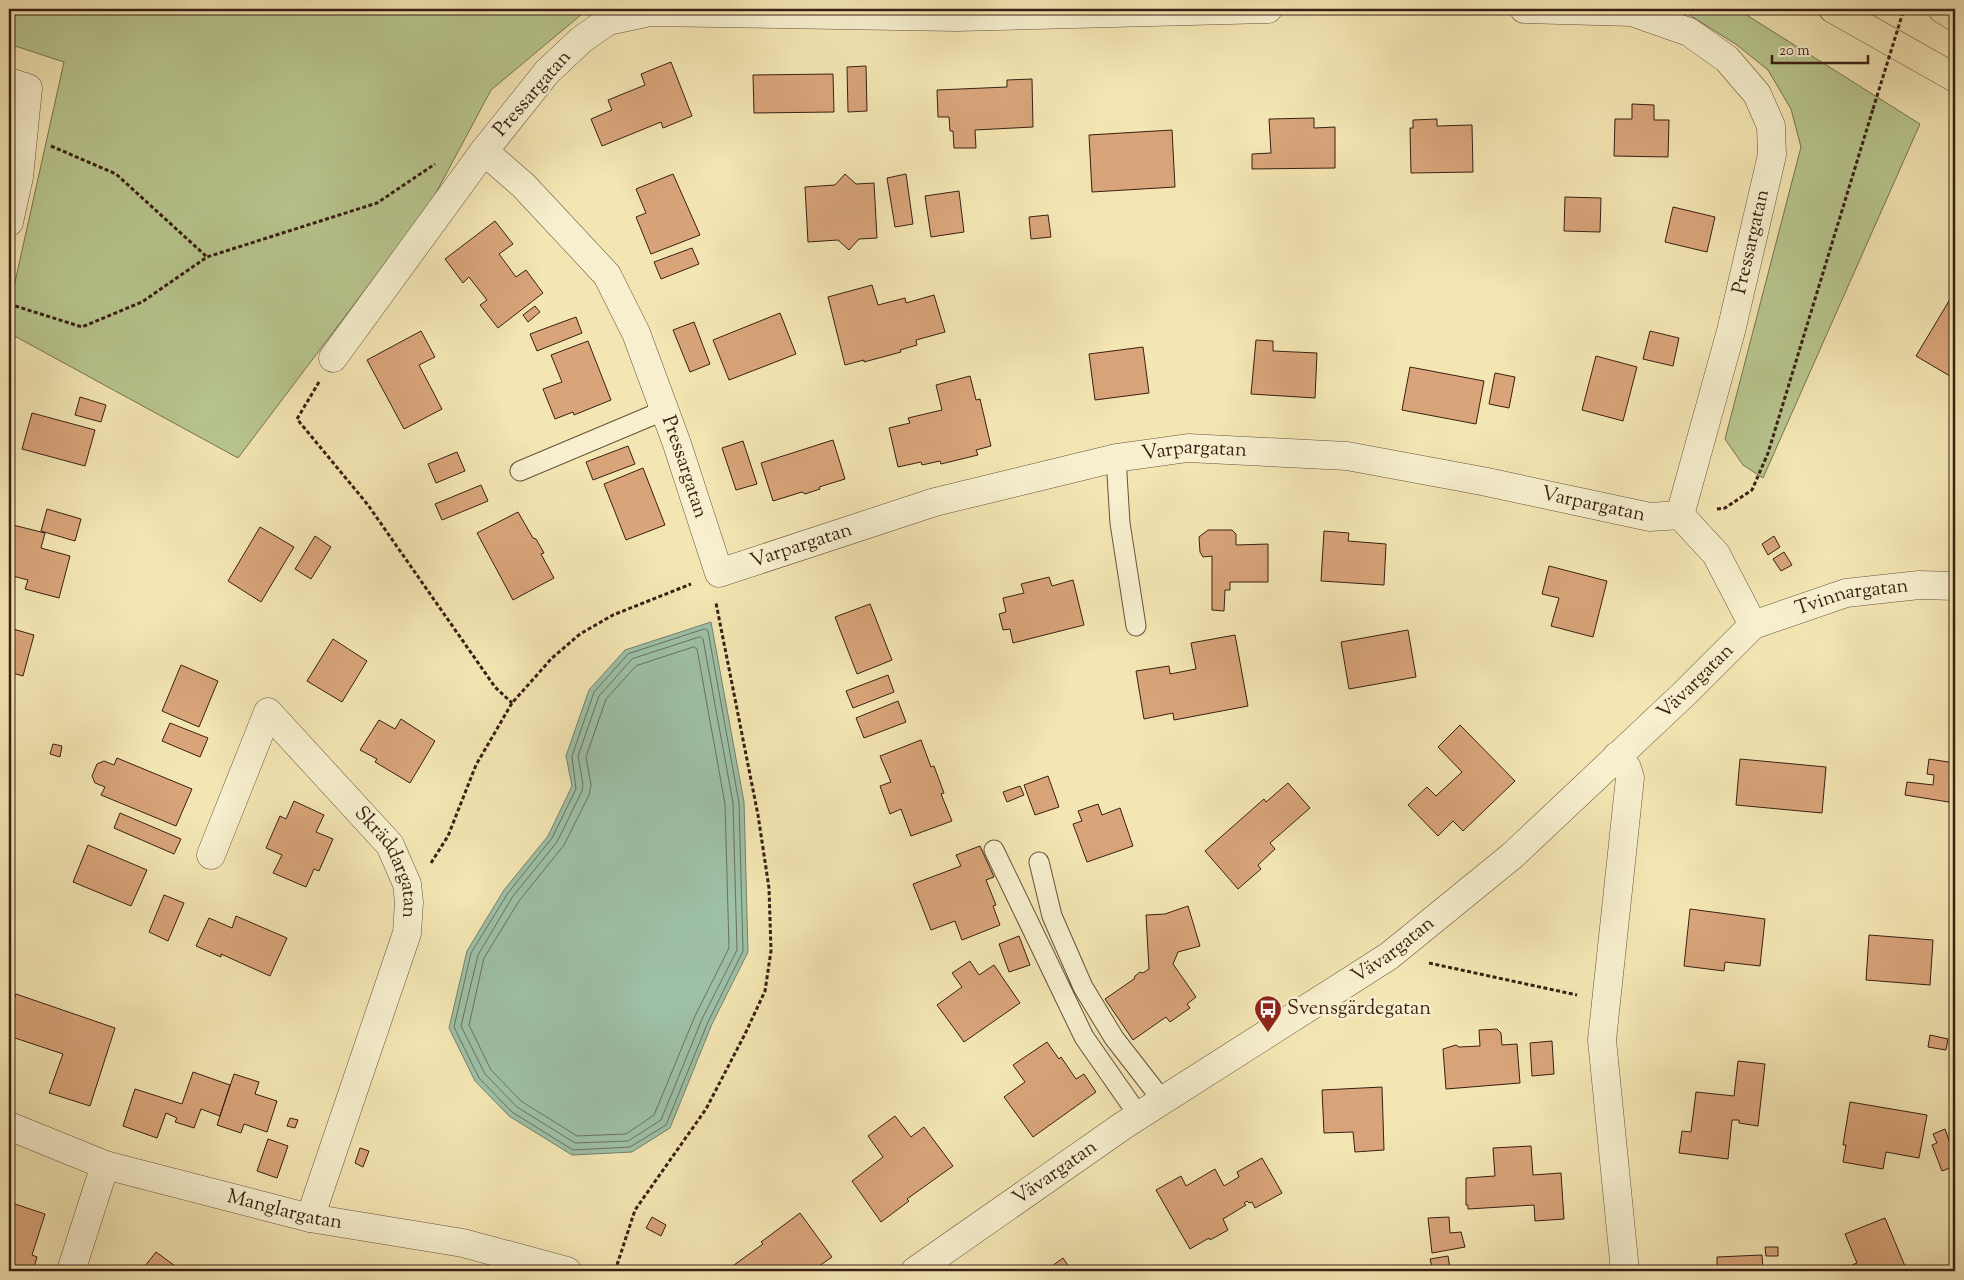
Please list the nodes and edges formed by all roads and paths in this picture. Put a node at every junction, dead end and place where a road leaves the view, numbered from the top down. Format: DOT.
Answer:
graph roads {
  1 [pos="1268,9"];
  2 [pos="1524,9"];
  3 [pos="1832,9"];
  4 [pos="1904,9"];
  5 [pos="1942,9"];
  6 [pos="1955,16"];
  7 [pos="1955,78"];
  8 [pos="18,84"];
  9 [pos="23,133"];
  10 [pos="484,152"];
  11 [pos="442,160"];
  12 [pos="9,222"];
  13 [pos="207,258"];
  14 [pos="9,304"];
  15 [pos="333,358"];
  16 [pos="665,410"];
  17 [pos="1116,458"];
  18 [pos="520,470"];
  19 [pos="1680,515"];
  20 [pos="719,572"];
  21 [pos="1955,586"];
  22 [pos="1753,625"];
  23 [pos="1136,626"];
  24 [pos="512,703"];
  25 [pos="1617,756"];
  26 [pos="994,850"];
  27 [pos="211,855"];
  28 [pos="1039,862"];
  29 [pos="407,884"];
  30 [pos="1401,946"];
  31 [pos="1606,1002"];
  32 [pos="1163,1101"];
  33 [pos="1139,1116"];
  34 [pos="9,1126"];
  35 [pos="105,1166"];
  36 [pos="310,1218"];
  37 [pos="71,1271"];
  38 [pos="567,1271"];
  39 [pos="615,1271"];
  40 [pos="915,1271"];
  41 [pos="1625,1271"];
  1 -- 10 [label="street, Pressargatan"];
  2 -- 19 [label="street, Pressargatan"];
  3 -- 7 [label="highway"];
  4 -- 19 [label="path, bridge"];
  5 -- 6 [label="highway"];
  8 -- 9 [label="street"];
  9 -- 12 [label="street"];
  9 -- 13 [label="path"];
  10 -- 15 [label="street, Pressargatan"];
  10 -- 16 [label="street, Pressargatan"];
  11 -- 13 [label="path"];
  13 -- 14 [label="path"];
  15 -- 24 [label="path"];
  16 -- 18 [label="lane"];
  16 -- 20 [label="street, Pressargatan"];
  17 -- 19 [label="street, Varpargatan"];
  17 -- 20 [label="street, Varpargatan"];
  17 -- 23 [label="lane"];
  19 -- 22 [label="street"];
  20 -- 24 [label="path"];
  20 -- 39 [label="path"];
  21 -- 22 [label="street, Tvinnargatan"];
  22 -- 25 [label="street, Vävargatan"];
  24 -- 29 [label="path"];
  25 -- 30 [label="street, Vävargatan"];
  25 -- 31 [label="street"];
  26 -- 33 [label="lane"];
  27 -- 29 [label="street, Skräddargatan"];
  28 -- 32 [label="lane"];
  29 -- 36 [label="street, Skräddargatan"];
  30 -- 31 [label="path"];
  30 -- 32 [label="street, Vävargatan"];
  31 -- 41 [label="street"];
  32 -- 33 [label="street, Vävargatan"];
  33 -- 40 [label="street, Vävargatan"];
  34 -- 35 [label="street, Manglargatan"];
  35 -- 36 [label="street, Manglargatan"];
  35 -- 37 [label="street"];
  36 -- 38 [label="street, Manglargatan"];
}
